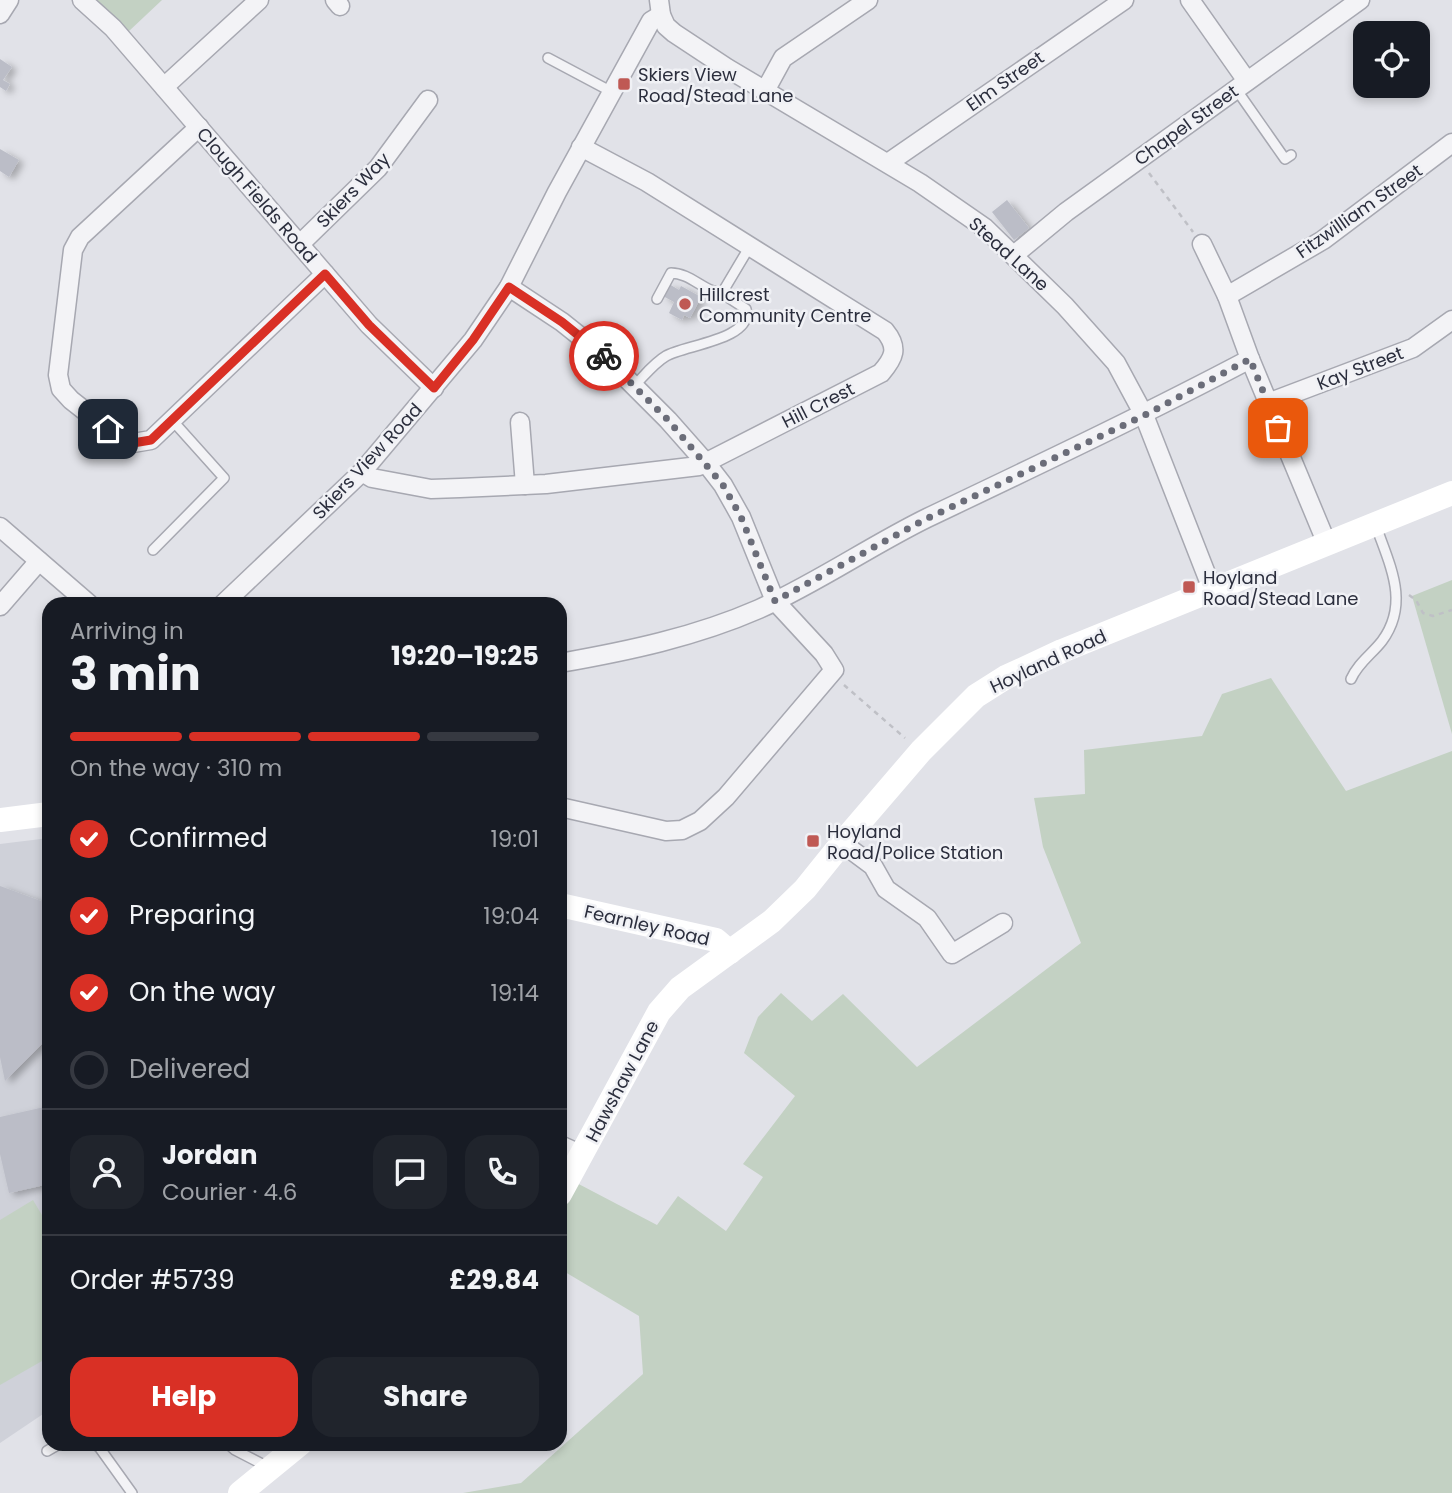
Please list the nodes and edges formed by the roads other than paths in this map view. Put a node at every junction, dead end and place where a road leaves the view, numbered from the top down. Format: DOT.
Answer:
graph roads {
  1 [pos="9,0"];
  2 [pos="82,0"];
  3 [pos="259,0"];
  4 [pos="868,0"];
  5 [pos="1124,0"];
  6 [pos="1190,0"];
  7 [pos="1360,0"];
  8 [pos="660,8"];
  9 [pos="0,14"];
  10 [pos="548,58"];
  11 [pos="1241,85"];
  12 [pos="164,87"];
  13 [pos="765,91"];
  14 [pos="612,92"];
  15 [pos="429,100"];
  16 [pos="199,127"];
  17 [pos="1452,143"];
  18 [pos="581,147"];
  19 [pos="1291,155"];
  20 [pos="888,163"];
  21 [pos="300,244"];
  22 [pos="1202,244"];
  23 [pos="750,246"];
  24 [pos="1014,255"];
  25 [pos="325,274"];
  26 [pos="509,287"];
  27 [pos="726,293"];
  28 [pos="1227,296"];
  29 [pos="657,299"];
  30 [pos="1452,320"];
  31 [pos="1250,359"];
  32 [pos="634,386"];
  33 [pos="434,388"];
  34 [pos="1268,403"];
  35 [pos="1144,415"];
  36 [pos="172,420"];
  37 [pos="520,422"];
  38 [pos="706,463"];
  39 [pos="362,472"];
  40 [pos="525,485"];
  41 [pos="1452,493"];
  42 [pos="1376,524"];
  43 [pos="0,527"];
  44 [pos="1327,544"];
  45 [pos="153,550"];
  46 [pos="39,561"];
  47 [pos="1212,589"];
  48 [pos="81,597"];
  49 [pos="230,597"];
  50 [pos="775,601"];
  51 [pos="0,606"];
  52 [pos="567,662"];
  53 [pos="1351,679"];
  54 [pos="567,809"];
  55 [pos="42,815"];
  56 [pos="0,820"];
  57 [pos="842,843"];
  58 [pos="567,907"];
  59 [pos="1003,923"];
  60 [pos="730,952"];
  61 [pos="571,1150"];
  62 [pos="102,1451"];
  63 [pos="237,1451"];
  64 [pos="291,1451"];
  65 [pos="270,1468"];
  66 [pos="132,1493"];
  67 [pos="240,1493"];
  1 -- 9 [label="street"];
  2 -- 12 [label="street, Clough Fields Road"];
  3 -- 12 [label="street"];
  4 -- 13 [label="street"];
  5 -- 20 [label="street, Elm Street"];
  6 -- 11 [label="street"];
  7 -- 11 [label="street, Chapel Street"];
  8 -- 13 [label="street, Stead Lane"];
  8 -- 14 [label="street, Skiers View Road"];
  10 -- 14 [label="lane"];
  11 -- 19 [label="lane"];
  11 -- 24 [label="street, Chapel Street"];
  12 -- 16 [label="street, Clough Fields Road"];
  13 -- 20 [label="street, Stead Lane"];
  14 -- 18 [label="street, Skiers View Road"];
  15 -- 21 [label="street, Skiers Way"];
  16 -- 21 [label="street, Clough Fields Road"];
  16 -- 36 [label="street"];
  17 -- 28 [label="street, Fitzwilliam Street"];
  18 -- 23 [label="street, Hill Crest"];
  18 -- 26 [label="street, Skiers View Road"];
  20 -- 24 [label="street, Stead Lane"];
  21 -- 25 [label="street, Clough Fields Road"];
  22 -- 28 [label="street"];
  23 -- 27 [label="lane"];
  23 -- 38 [label="street, Hill Crest"];
  24 -- 35 [label="street, Stead Lane"];
  25 -- 33 [label="street, Clough Fields Road"];
  25 -- 36 [label="street"];
  26 -- 32 [label="street"];
  26 -- 33 [label="street, Skiers View Road"];
  27 -- 29 [label="lane"];
  27 -- 32 [label="lane"];
  28 -- 31 [label="street"];
  30 -- 34 [label="street, Kay Street"];
  31 -- 34 [label="street"];
  31 -- 35 [label="street"];
  32 -- 38 [label="street"];
  33 -- 39 [label="street, Skiers View Road"];
  34 -- 44 [label="street"];
  35 -- 47 [label="street, Stead Lane"];
  35 -- 50 [label="street"];
  36 -- 45 [label="lane"];
  37 -- 40 [label="street"];
  38 -- 40 [label="street, Hill Crest"];
  38 -- 50 [label="street"];
  39 -- 40 [label="street, Hill Crest"];
  39 -- 49 [label="street, Skiers View Road"];
  41 -- 42 [label="main road, Hoyland Road"];
  42 -- 44 [label="main road, Hoyland Road"];
  42 -- 53 [label="lane"];
  43 -- 46 [label="street"];
  44 -- 47 [label="main road, Hoyland Road"];
  46 -- 48 [label="street"];
  46 -- 51 [label="street"];
  47 -- 57 [label="main road, Hoyland Road"];
  50 -- 52 [label="street"];
  50 -- 54 [label="street"];
  55 -- 56 [label="main road"];
  57 -- 59 [label="street"];
  57 -- 60 [label="main road, Hoyland Road"];
  58 -- 60 [label="main road, Fearnley Road"];
  60 -- 61 [label="main road, Hawshaw Lane"];
  62 -- 66 [label="lane"];
  63 -- 65 [label="lane"];
  64 -- 65 [label="main road"];
  65 -- 67 [label="main road"];
}
